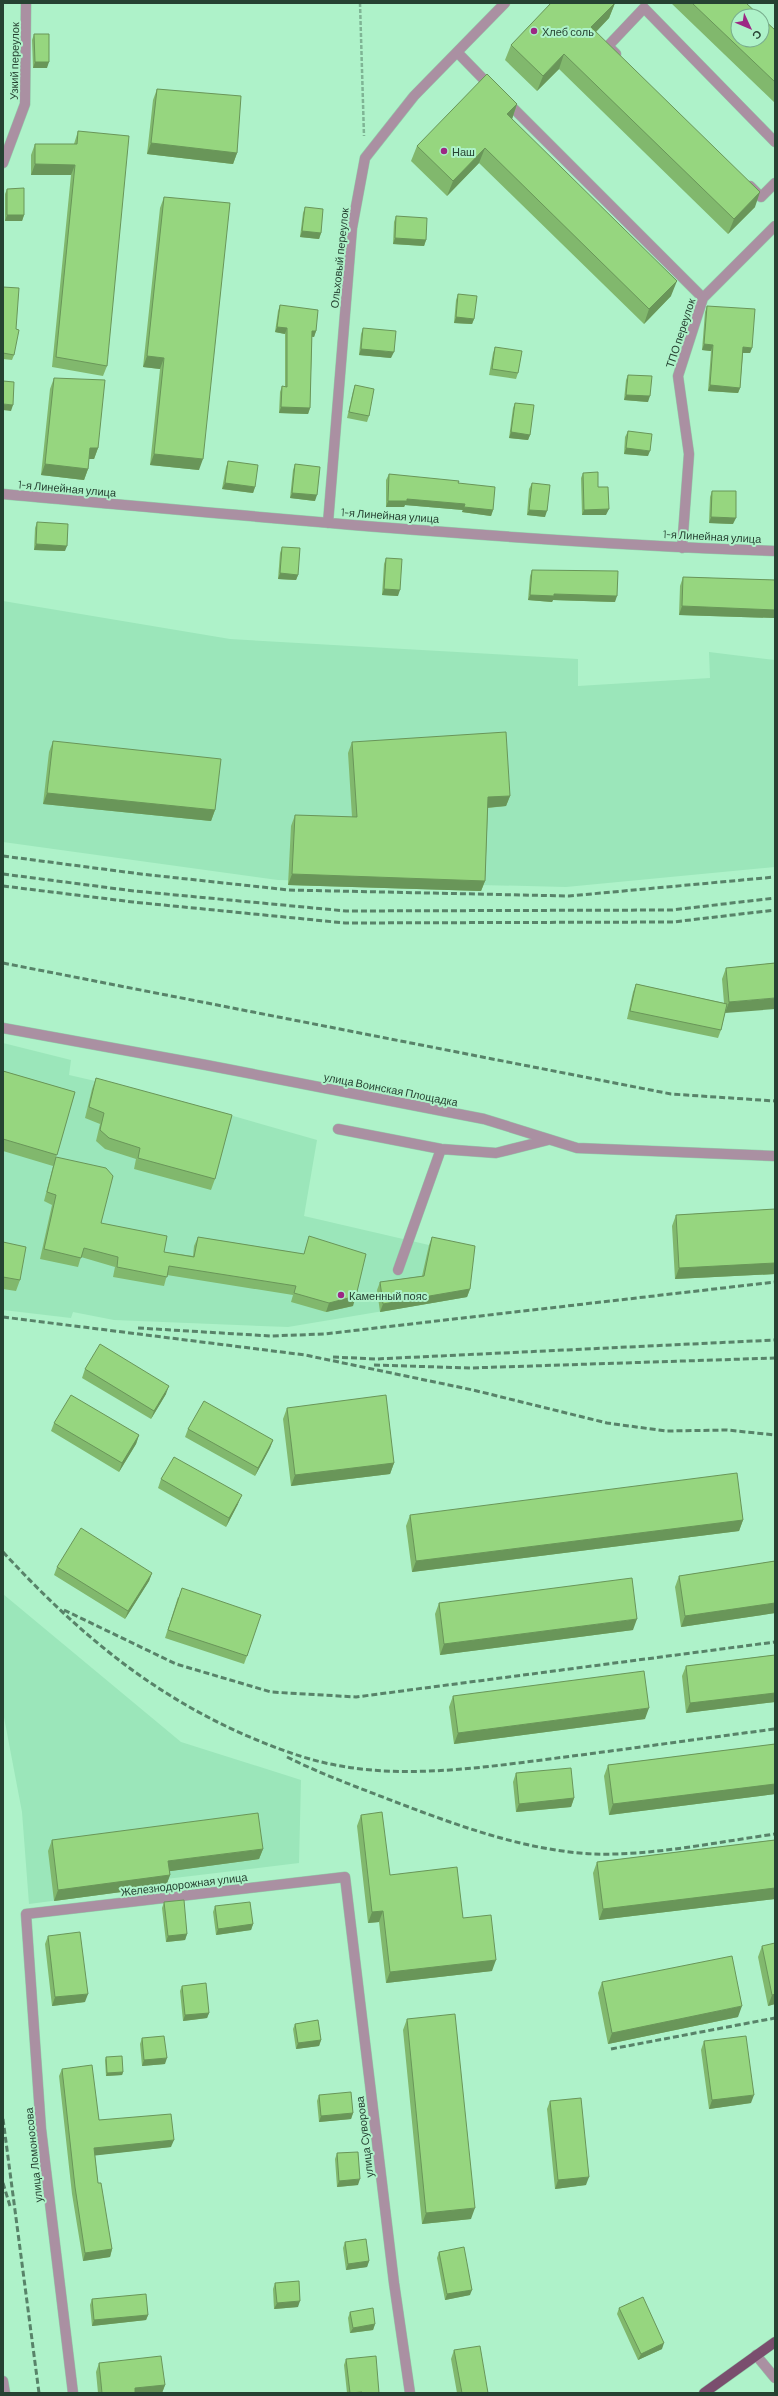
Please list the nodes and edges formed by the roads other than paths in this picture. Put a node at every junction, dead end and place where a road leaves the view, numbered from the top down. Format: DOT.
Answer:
graph roads {
  1 [pos="26,3"];
  2 [pos="505,3"];
  3 [pos="457,52"];
  4 [pos="625,62"];
  5 [pos="775,142"];
  6 [pos="3,163"];
  7 [pos="744,180"];
  8 [pos="775,183"];
  9 [pos="775,226"];
  10 [pos="704,298"];
  11 [pos="3,494"];
  12 [pos="328,523"];
  13 [pos="682,548"];
  14 [pos="775,551"];
  15 [pos="3,1028"];
  16 [pos="338,1129"];
  17 [pos="548,1140"];
  18 [pos="441,1149"];
  19 [pos="775,1156"];
  20 [pos="398,1270"];
  21 [pos="344,1877"];
  22 [pos="26,1914"];
  23 [pos="775,2342"];
  24 [pos="756,2355"];
  25 [pos="775,2378"];
  26 [pos="3,2381"];
  27 [pos="5,2393"];
  28 [pos="73,2393"];
  29 [pos="410,2393"];
  30 [pos="704,2393"];
  1 -- 6 [label="street, Узкий переулок"];
  2 -- 3 [label="street, Ольховый переулок"];
  3 -- 10 [label="street"];
  3 -- 12 [label="street, Ольховый переулок"];
  4 -- 5 [label="street"];
  7 -- 8 [label="street"];
  9 -- 10 [label="street, ТПО переулок"];
  10 -- 13 [label="street, ТПО переулок"];
  11 -- 12 [label="street, 1-я Линейная улица"];
  12 -- 13 [label="street, 1-я Линейная улица"];
  13 -- 14 [label="street, 1-я Линейная улица"];
  15 -- 17 [label="street, улица Воинская Площадка"];
  16 -- 18 [label="street"];
  17 -- 18 [label="street"];
  17 -- 19 [label="street, улица Воинская Площадка"];
  18 -- 20 [label="street"];
  21 -- 22 [label="street, Железнодорожная улица"];
  21 -- 29 [label="street, улица Суворова"];
  22 -- 28 [label="street, улица Ломоносова"];
  23 -- 24 [label="main road"];
  24 -- 25 [label="street"];
  24 -- 30 [label="main road"];
  26 -- 27 [label="street"];
}
